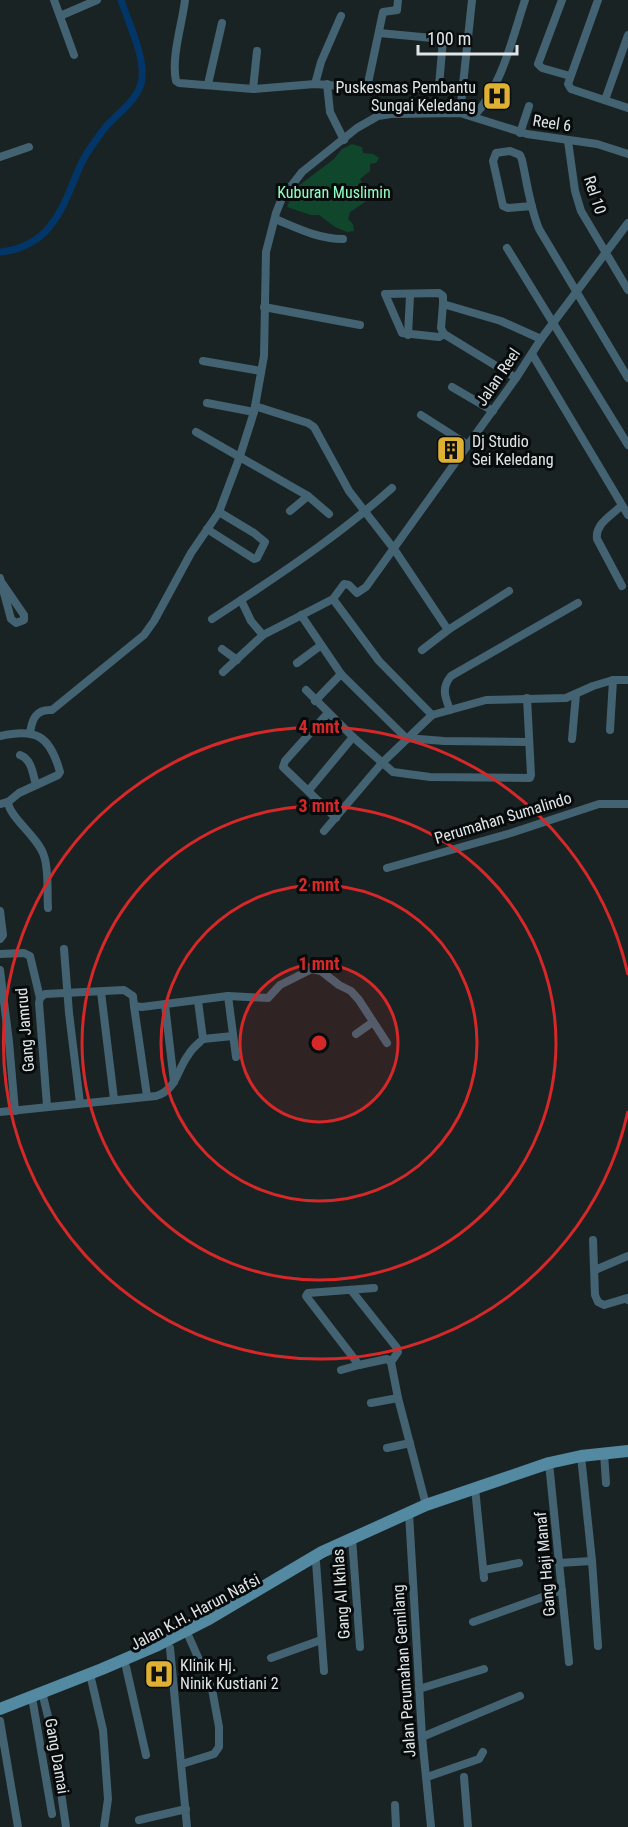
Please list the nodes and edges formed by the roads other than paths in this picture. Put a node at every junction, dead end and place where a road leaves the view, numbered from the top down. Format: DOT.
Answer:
graph roads {
  1 [pos="54,0"];
  2 [pos="97,0"];
  3 [pos="185,0"];
  4 [pos="398,0"];
  5 [pos="472,0"];
  6 [pos="525,0"];
  7 [pos="562,0"];
  8 [pos="598,0"];
  9 [pos="60,16"];
  10 [pos="341,16"];
  11 [pos="222,23"];
  12 [pos="379,33"];
  13 [pos="628,35"];
  14 [pos="257,51"];
  15 [pos="74,55"];
  16 [pos="625,57"];
  17 [pos="570,76"];
  18 [pos="208,84"];
  19 [pos="315,84"];
  20 [pos="327,84"];
  21 [pos="367,88"];
  22 [pos="253,89"];
  23 [pos="605,100"];
  24 [pos="529,106"];
  25 [pos="628,108"];
  26 [pos="460,113"];
  27 [pos="474,116"];
  28 [pos="520,133"];
  29 [pos="344,140"];
  30 [pos="568,141"];
  31 [pos="29,147"];
  32 [pos="628,154"];
  33 [pos="0,157"];
  34 [pos="532,206"];
  35 [pos="275,219"];
  36 [pos="628,223"];
  37 [pos="343,239"];
  38 [pos="507,248"];
  39 [pos="605,254"];
  40 [pos="628,290"];
  41 [pos="576,292"];
  42 [pos="410,296"];
  43 [pos="443,304"];
  44 [pos="264,307"];
  45 [pos="553,324"];
  46 [pos="360,325"];
  47 [pos="408,334"];
  48 [pos="444,334"];
  49 [pos="542,339"];
  50 [pos="532,354"];
  51 [pos="203,361"];
  52 [pos="261,370"];
  53 [pos="516,378"];
  54 [pos="628,378"];
  55 [pos="452,387"];
  56 [pos="207,403"];
  57 [pos="255,409"];
  58 [pos="492,411"];
  59 [pos="421,415"];
  60 [pos="196,432"];
  61 [pos="468,445"];
  62 [pos="628,445"];
  63 [pos="240,456"];
  64 [pos="392,488"];
  65 [pos="308,496"];
  66 [pos="621,506"];
  67 [pos="219,512"];
  68 [pos="291,512"];
  69 [pos="364,513"];
  70 [pos="329,514"];
  71 [pos="628,515"];
  72 [pos="207,529"];
  73 [pos="394,549"];
  74 [pos="622,586"];
  75 [pos="509,591"];
  76 [pos="333,599"];
  77 [pos="241,600"];
  78 [pos="578,603"];
  79 [pos="301,615"];
  80 [pos="212,619"];
  81 [pos="448,630"];
  82 [pos="263,635"];
  83 [pos="320,646"];
  84 [pos="222,649"];
  85 [pos="422,650"];
  86 [pos="237,660"];
  87 [pos="297,663"];
  88 [pos="223,672"];
  89 [pos="341,674"];
  90 [pos="614,680"];
  91 [pos="628,680"];
  92 [pos="306,690"];
  93 [pos="576,694"];
  94 [pos="527,698"];
  95 [pos="315,701"];
  96 [pos="450,710"];
  97 [pos="328,713"];
  98 [pos="432,714"];
  99 [pos="610,730"];
  100 [pos="30,733"];
  101 [pos="0,736"];
  102 [pos="353,737"];
  103 [pos="406,738"];
  104 [pos="572,739"];
  105 [pos="529,742"];
  106 [pos="20,755"];
  107 [pos="382,763"];
  108 [pos="36,785"];
  109 [pos="309,790"];
  110 [pos="628,804"];
  111 [pos="4,807"];
  112 [pos="336,818"];
  113 [pos="324,831"];
  114 [pos="387,868"];
  115 [pos="48,908"];
  116 [pos="0,911"];
  117 [pos="0,939"];
  118 [pos="64,949"];
  119 [pos="0,954"];
  120 [pos="0,970"];
  121 [pos="100,992"];
  122 [pos="67,993"];
  123 [pos="228,996"];
  124 [pos="40,998"];
  125 [pos="198,1000"];
  126 [pos="165,1005"];
  127 [pos="134,1006"];
  128 [pos="373,1022"];
  129 [pos="356,1034"];
  130 [pos="233,1036"];
  131 [pos="203,1039"];
  132 [pos="387,1043"];
  133 [pos="236,1057"];
  134 [pos="174,1082"];
  135 [pos="147,1096"];
  136 [pos="114,1099"];
  137 [pos="80,1103"];
  138 [pos="47,1106"];
  139 [pos="15,1111"];
  140 [pos="0,1112"];
  141 [pos="593,1240"];
  142 [pos="628,1256"];
  143 [pos="595,1270"];
  144 [pos="374,1288"];
  145 [pos="361,1289"];
  146 [pos="351,1290"];
  147 [pos="628,1298"];
  148 [pos="369,1313"];
  149 [pos="391,1362"];
  150 [pos="359,1365"];
  151 [pos="340,1370"];
  152 [pos="398,1398"];
  153 [pos="371,1404"];
  154 [pos="410,1443"];
  155 [pos="387,1448"];
  156 [pos="628,1451"];
  157 [pos="604,1453"];
  158 [pos="581,1456"];
  159 [pos="549,1463"];
  160 [pos="606,1483"];
  161 [pos="475,1488"];
  162 [pos="426,1505"];
  163 [pos="409,1513"];
  164 [pos="352,1538"];
  165 [pos="331,1550"];
  166 [pos="592,1561"];
  167 [pos="316,1562"];
  168 [pos="519,1563"];
  169 [pos="559,1563"];
  170 [pos="562,1590"];
  171 [pos="472,1622"];
  172 [pos="202,1626"];
  173 [pos="189,1637"];
  174 [pos="321,1640"];
  175 [pos="598,1646"];
  176 [pos="360,1647"];
  177 [pos="170,1648"];
  178 [pos="271,1658"];
  179 [pos="569,1662"];
  180 [pos="126,1667"];
  181 [pos="484,1669"];
  182 [pos="324,1671"];
  183 [pos="90,1678"];
  184 [pos="420,1689"];
  185 [pos="520,1696"];
  186 [pos="40,1698"];
  187 [pos="0,1708"];
  188 [pos="0,1715"];
  189 [pos="0,1721"];
  190 [pos="422,1737"];
  191 [pos="483,1752"];
  192 [pos="146,1755"];
  193 [pos="182,1764"];
  194 [pos="464,1777"];
  195 [pos="427,1781"];
  196 [pos="395,1805"];
  197 [pos="186,1809"];
  198 [pos="52,1814"];
  199 [pos="139,1820"];
  200 [pos="18,1827"];
  201 [pos="66,1827"];
  202 [pos="104,1827"];
  203 [pos="187,1827"];
  204 [pos="396,1827"];
  205 [pos="431,1827"];
  206 [pos="468,1827"];
  1 -- 9 [label="street"];
  2 -- 9 [label="street"];
  3 -- 18 [label="street"];
  4 -- 12 [label="street"];
  5 -- 26 [label="street"];
  6 -- 27 [label="street"];
  7 -- 17 [label="street"];
  8 -- 17 [label="street"];
  9 -- 15 [label="street"];
  10 -- 19 [label="street"];
  11 -- 18 [label="street"];
  12 -- 21 [label="street"];
  12 -- 21 [label="street"];
  13 -- 16 [label="street"];
  14 -- 22 [label="street"];
  16 -- 23 [label="street"];
  17 -- 23 [label="street"];
  18 -- 22 [label="street"];
  19 -- 20 [label="street"];
  19 -- 22 [label="street"];
  20 -- 21 [label="street"];
  20 -- 29 [label="street"];
  23 -- 25 [label="street"];
  24 -- 28 [label="street"];
  26 -- 27 [label="street, Reel 6"];
  26 -- 29 [label="street, Reel 6"];
  27 -- 28 [label="street, Reel 6"];
  28 -- 30 [label="street, Reel 6"];
  29 -- 35 [label="street, Reel 6"];
  30 -- 32 [label="street, Reel 6"];
  30 -- 39 [label="street, Rel 10"];
  31 -- 33 [label="street"];
  34 -- 34 [label="street"];
  34 -- 41 [label="street"];
  35 -- 37 [label="street"];
  35 -- 44 [label="street"];
  36 -- 39 [label="street, Jalan Reel"];
  38 -- 45 [label="street"];
  39 -- 40 [label="street, Rel 10"];
  39 -- 41 [label="street, Jalan Reel"];
  41 -- 45 [label="street, Jalan Reel"];
  41 -- 54 [label="street"];
  42 -- 47 [label="street"];
  43 -- 47 [label="street"];
  43 -- 48 [label="street"];
  43 -- 49 [label="street"];
  44 -- 46 [label="street"];
  44 -- 52 [label="street"];
  45 -- 49 [label="street, Jalan Reel"];
  45 -- 62 [label="street"];
  47 -- 48 [label="street"];
  48 -- 53 [label="street"];
  49 -- 50 [label="street, Jalan Reel"];
  50 -- 53 [label="street, Jalan Reel"];
  50 -- 66 [label="street"];
  51 -- 52 [label="street"];
  52 -- 57 [label="street"];
  53 -- 58 [label="street, Jalan Reel"];
  55 -- 58 [label="street"];
  56 -- 57 [label="street"];
  57 -- 63 [label="street"];
  57 -- 69 [label="street"];
  58 -- 61 [label="street, Jalan Reel"];
  59 -- 61 [label="street"];
  60 -- 63 [label="street"];
  61 -- 73 [label="street, Jalan Reel"];
  63 -- 65 [label="street"];
  63 -- 67 [label="street"];
  64 -- 69 [label="street"];
  65 -- 68 [label="street"];
  65 -- 70 [label="street"];
  66 -- 71 [label="street"];
  66 -- 74 [label="street"];
  67 -- 72 [label="street"];
  67 -- 72 [label="street"];
  69 -- 73 [label="street"];
  69 -- 77 [label="street"];
  72 -- 100 [label="street"];
  73 -- 76 [label="street"];
  73 -- 81 [label="street"];
  75 -- 81 [label="street"];
  76 -- 79 [label="street"];
  76 -- 98 [label="street"];
  77 -- 80 [label="street"];
  77 -- 82 [label="street"];
  78 -- 96 [label="street"];
  79 -- 82 [label="street"];
  79 -- 83 [label="street"];
  81 -- 85 [label="street"];
  82 -- 86 [label="street"];
  83 -- 87 [label="street"];
  83 -- 89 [label="street"];
  84 -- 86 [label="street"];
  86 -- 88 [label="street"];
  89 -- 95 [label="street"];
  89 -- 103 [label="street"];
  90 -- 91 [label="street"];
  90 -- 93 [label="street"];
  90 -- 99 [label="street"];
  92 -- 95 [label="street"];
  93 -- 94 [label="street"];
  93 -- 104 [label="street"];
  94 -- 96 [label="street"];
  94 -- 105 [label="street"];
  95 -- 97 [label="street"];
  96 -- 98 [label="street"];
  97 -- 102 [label="street"];
  97 -- 109 [label="street"];
  98 -- 103 [label="street"];
  100 -- 101 [label="street"];
  100 -- 108 [label="street"];
  102 -- 107 [label="street"];
  102 -- 109 [label="street"];
  103 -- 105 [label="street"];
  103 -- 107 [label="street"];
  105 -- 107 [label="street"];
  106 -- 108 [label="street"];
  107 -- 112 [label="street"];
  108 -- 111 [label="street"];
  109 -- 112 [label="street"];
  110 -- 114 [label="street, Perumahan Sumalindo"];
  111 -- 115 [label="street"];
  112 -- 113 [label="street"];
  116 -- 117 [label="street"];
  118 -- 122 [label="street"];
  119 -- 124 [label="street, Gang Jamrud"];
  120 -- 139 [label="street"];
  121 -- 122 [label="street"];
  121 -- 127 [label="street"];
  121 -- 136 [label="street"];
  122 -- 124 [label="street"];
  122 -- 137 [label="street"];
  123 -- 125 [label="street"];
  123 -- 128 [label="street"];
  123 -- 130 [label="street"];
  124 -- 138 [label="street, Gang Jamrud"];
  125 -- 126 [label="street"];
  125 -- 131 [label="street"];
  126 -- 127 [label="street"];
  126 -- 134 [label="street"];
  127 -- 135 [label="street"];
  128 -- 129 [label="street"];
  128 -- 132 [label="street"];
  130 -- 131 [label="street"];
  130 -- 133 [label="street"];
  131 -- 134 [label="street"];
  134 -- 135 [label="street"];
  135 -- 136 [label="street"];
  136 -- 137 [label="street"];
  137 -- 138 [label="street"];
  138 -- 139 [label="street"];
  139 -- 140 [label="street"];
  141 -- 143 [label="street"];
  142 -- 143 [label="street"];
  143 -- 147 [label="street"];
  144 -- 145 [label="street"];
  145 -- 146 [label="street"];
  145 -- 148 [label="street"];
  146 -- 148 [label="street"];
  146 -- 150 [label="street"];
  148 -- 149 [label="street"];
  149 -- 150 [label="street"];
  149 -- 152 [label="street"];
  150 -- 151 [label="street"];
  152 -- 153 [label="street"];
  152 -- 154 [label="street"];
  154 -- 155 [label="street"];
  154 -- 162 [label="street"];
  156 -- 157 [label="main road, Jalan K.H. Harun Nafsi"];
  157 -- 158 [label="main road, Jalan K.H. Harun Nafsi"];
  157 -- 160 [label="street"];
  158 -- 159 [label="main road, Jalan K.H. Harun Nafsi"];
  158 -- 166 [label="street"];
  159 -- 161 [label="main road, Jalan K.H. Harun Nafsi"];
  159 -- 169 [label="street, Gang Haji Manaf"];
  161 -- 162 [label="main road, Jalan K.H. Harun Nafsi"];
  161 -- 168 [label="street"];
  162 -- 163 [label="main road, Jalan K.H. Harun Nafsi"];
  163 -- 164 [label="main road, Jalan K.H. Harun Nafsi"];
  163 -- 184 [label="street, Jalan Perumahan Gemilang"];
  164 -- 165 [label="main road, Jalan K.H. Harun Nafsi"];
  164 -- 176 [label="street, Gang Al Ikhlas"];
  165 -- 167 [label="main road, Jalan K.H. Harun Nafsi"];
  165 -- 172 [label="main road, Jalan K.H. Harun Nafsi"];
  166 -- 169 [label="street"];
  166 -- 175 [label="street"];
  167 -- 172 [label="main road, Jalan K.H. Harun Nafsi"];
  167 -- 174 [label="street"];
  169 -- 170 [label="street, Gang Haji Manaf"];
  170 -- 171 [label="street"];
  170 -- 179 [label="street, Gang Haji Manaf"];
  172 -- 173 [label="main road, Jalan K.H. Harun Nafsi"];
  172 -- 183 [label="main road, Jalan K.H. Harun Nafsi"];
  173 -- 177 [label="main road, Jalan K.H. Harun Nafsi"];
  173 -- 193 [label="street"];
  174 -- 178 [label="street"];
  174 -- 182 [label="street"];
  177 -- 180 [label="main road, Jalan K.H. Harun Nafsi"];
  177 -- 193 [label="street"];
  180 -- 183 [label="main road, Jalan K.H. Harun Nafsi"];
  180 -- 192 [label="street"];
  181 -- 184 [label="street"];
  183 -- 186 [label="main road, Jalan K.H. Harun Nafsi"];
  183 -- 202 [label="street"];
  184 -- 190 [label="street, Jalan Perumahan Gemilang"];
  185 -- 190 [label="street"];
  186 -- 187 [label="main road, Jalan K.H. Harun Nafsi"];
  186 -- 188 [label="main road, Jalan K.H. Harun Nafsi"];
  186 -- 198 [label="street, Gang Damai"];
  186 -- 201 [label="street"];
  189 -- 200 [label="street"];
  190 -- 195 [label="street, Jalan Perumahan Gemilang"];
  191 -- 195 [label="street"];
  193 -- 197 [label="street"];
  194 -- 206 [label="street"];
  195 -- 205 [label="street, Jalan Perumahan Gemilang"];
  196 -- 204 [label="street"];
  197 -- 199 [label="street"];
  197 -- 203 [label="street"];
}
